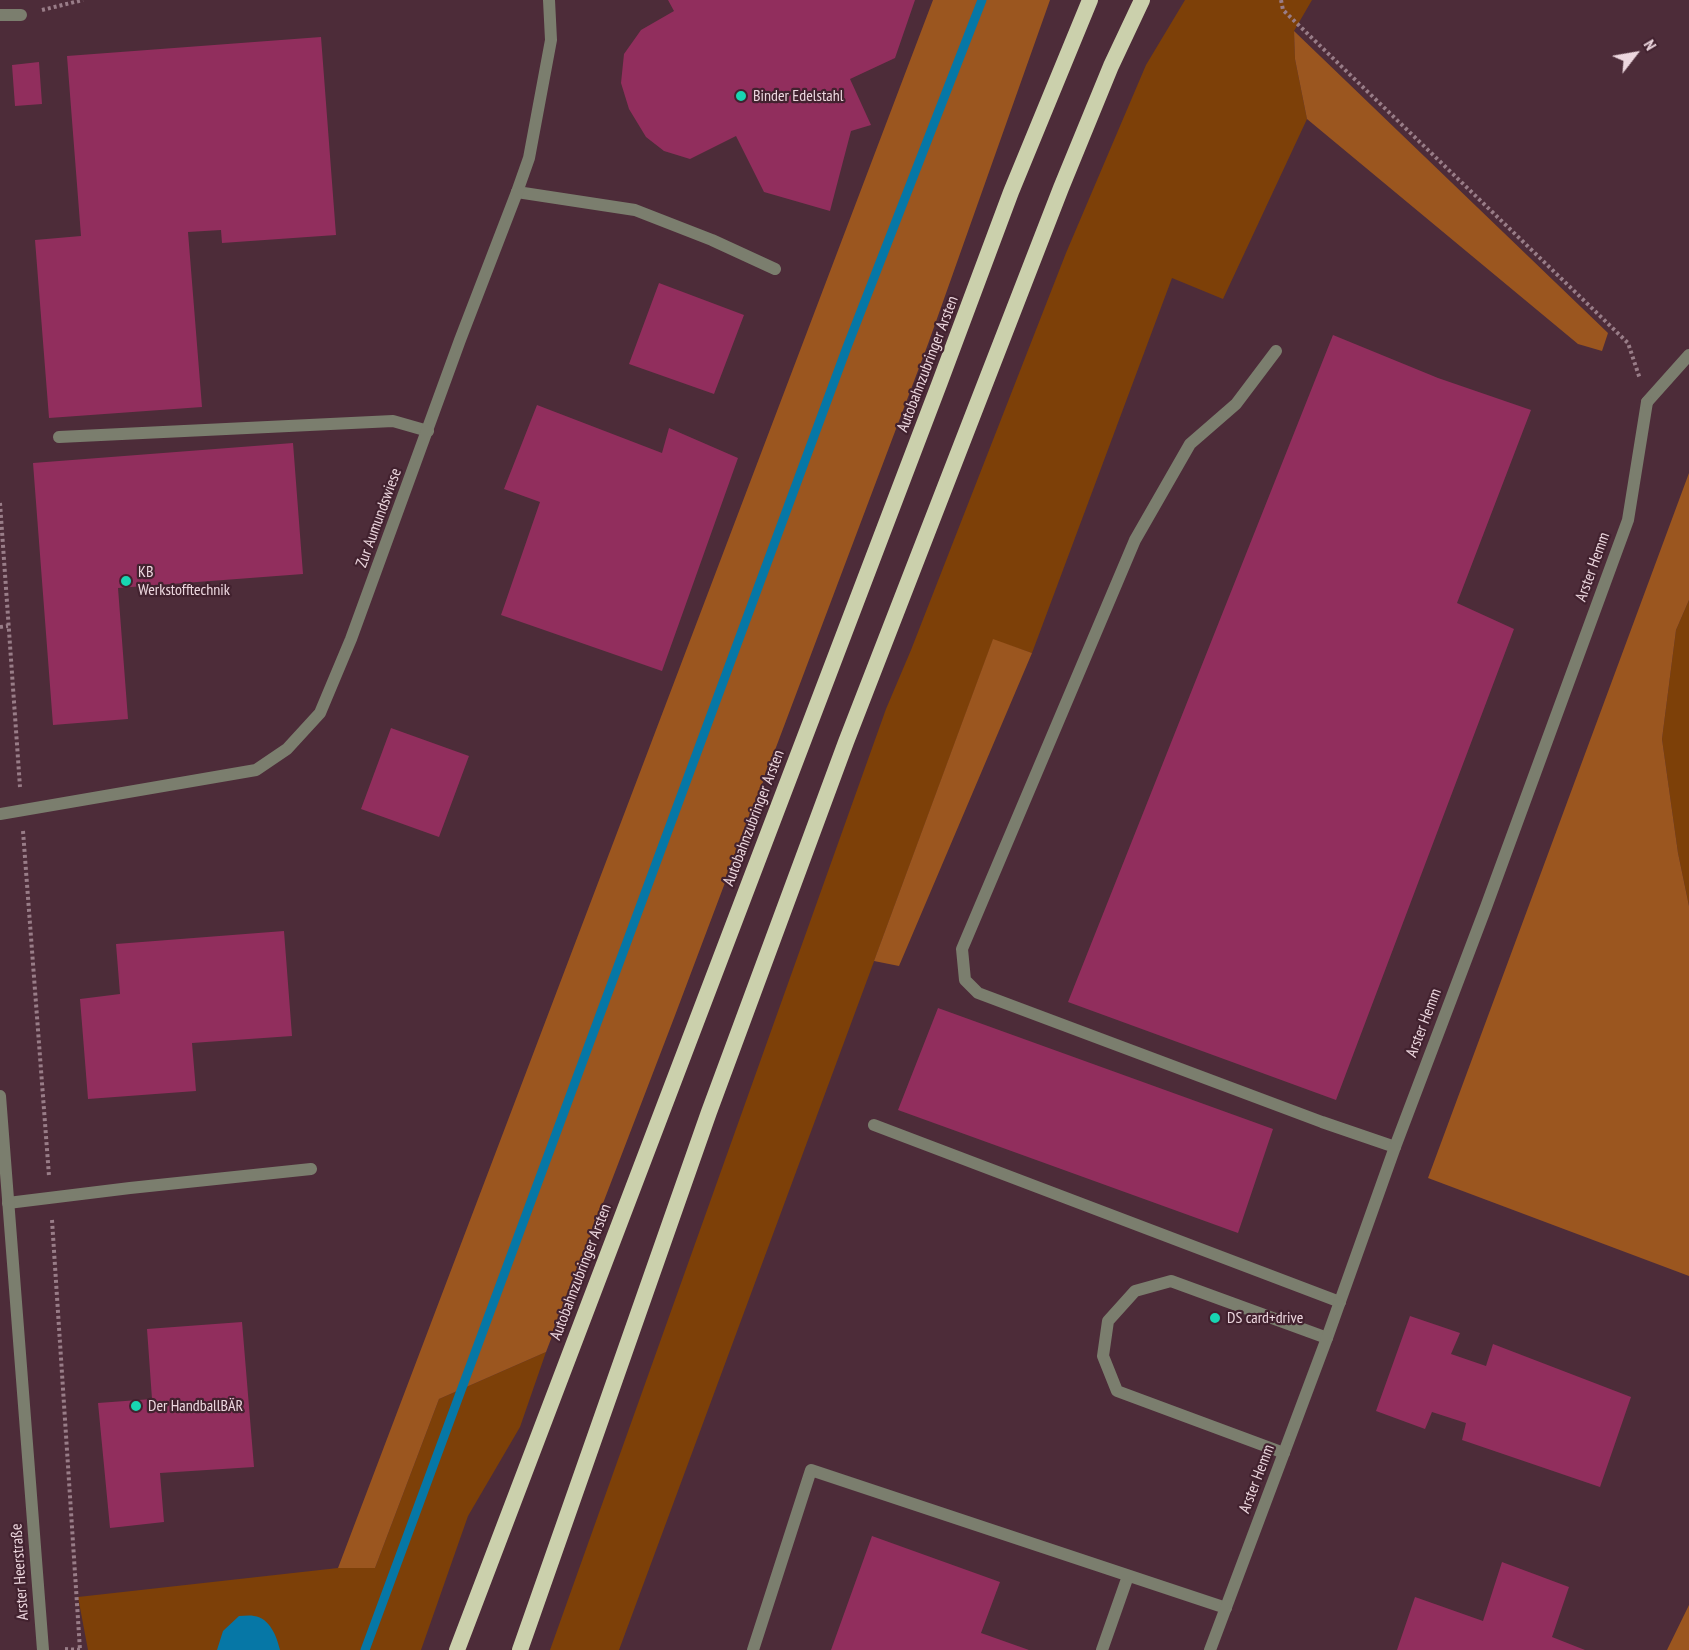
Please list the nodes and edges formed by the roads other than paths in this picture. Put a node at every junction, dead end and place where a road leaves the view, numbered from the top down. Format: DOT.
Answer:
graph roads {
  1 [pos="549,0"];
  2 [pos="1090,0"];
  3 [pos="1142,0"];
  4 [pos="0,15"];
  5 [pos="21,15"];
  6 [pos="517,192"];
  7 [pos="775,269"];
  8 [pos="1276,351"];
  9 [pos="1689,355"];
  10 [pos="428,431"];
  11 [pos="59,437"];
  12 [pos="0,814"];
  13 [pos="0,1096"];
  14 [pos="874,1125"];
  15 [pos="1395,1147"];
  16 [pos="312,1168"];
  17 [pos="8,1203"];
  18 [pos="1340,1302"];
  19 [pos="1327,1338"];
  20 [pos="1284,1453"];
  21 [pos="1128,1576"];
  22 [pos="1226,1608"];
  23 [pos="43,1650"];
  24 [pos="457,1650"];
  25 [pos="520,1650"];
  26 [pos="753,1650"];
  27 [pos="1102,1650"];
  28 [pos="1210,1650"];
  1 -- 6 [label="street, Zur Aumundswiese"];
  2 -- 24 [label="highway, Autobahnzubringer Arsten"];
  3 -- 25 [label="highway"];
  4 -- 5 [label="street"];
  6 -- 7 [label="street"];
  6 -- 10 [label="street, Zur Aumundswiese"];
  8 -- 15 [label="street"];
  9 -- 15 [label="street, Arster Hemm"];
  10 -- 11 [label="street"];
  10 -- 12 [label="street, Zur Aumundswiese"];
  13 -- 17 [label="street, Arster Heerstraße"];
  14 -- 18 [label="street"];
  15 -- 18 [label="street, Arster Hemm"];
  16 -- 17 [label="street"];
  17 -- 23 [label="street, Arster Heerstraße"];
  18 -- 19 [label="street, Arster Hemm"];
  19 -- 20 [label="street, Arster Hemm"];
  19 -- 20 [label="street"];
  20 -- 22 [label="street, Arster Hemm"];
  21 -- 22 [label="street"];
  21 -- 26 [label="street"];
  21 -- 27 [label="street"];
  22 -- 28 [label="street, Arster Hemm"];
}
